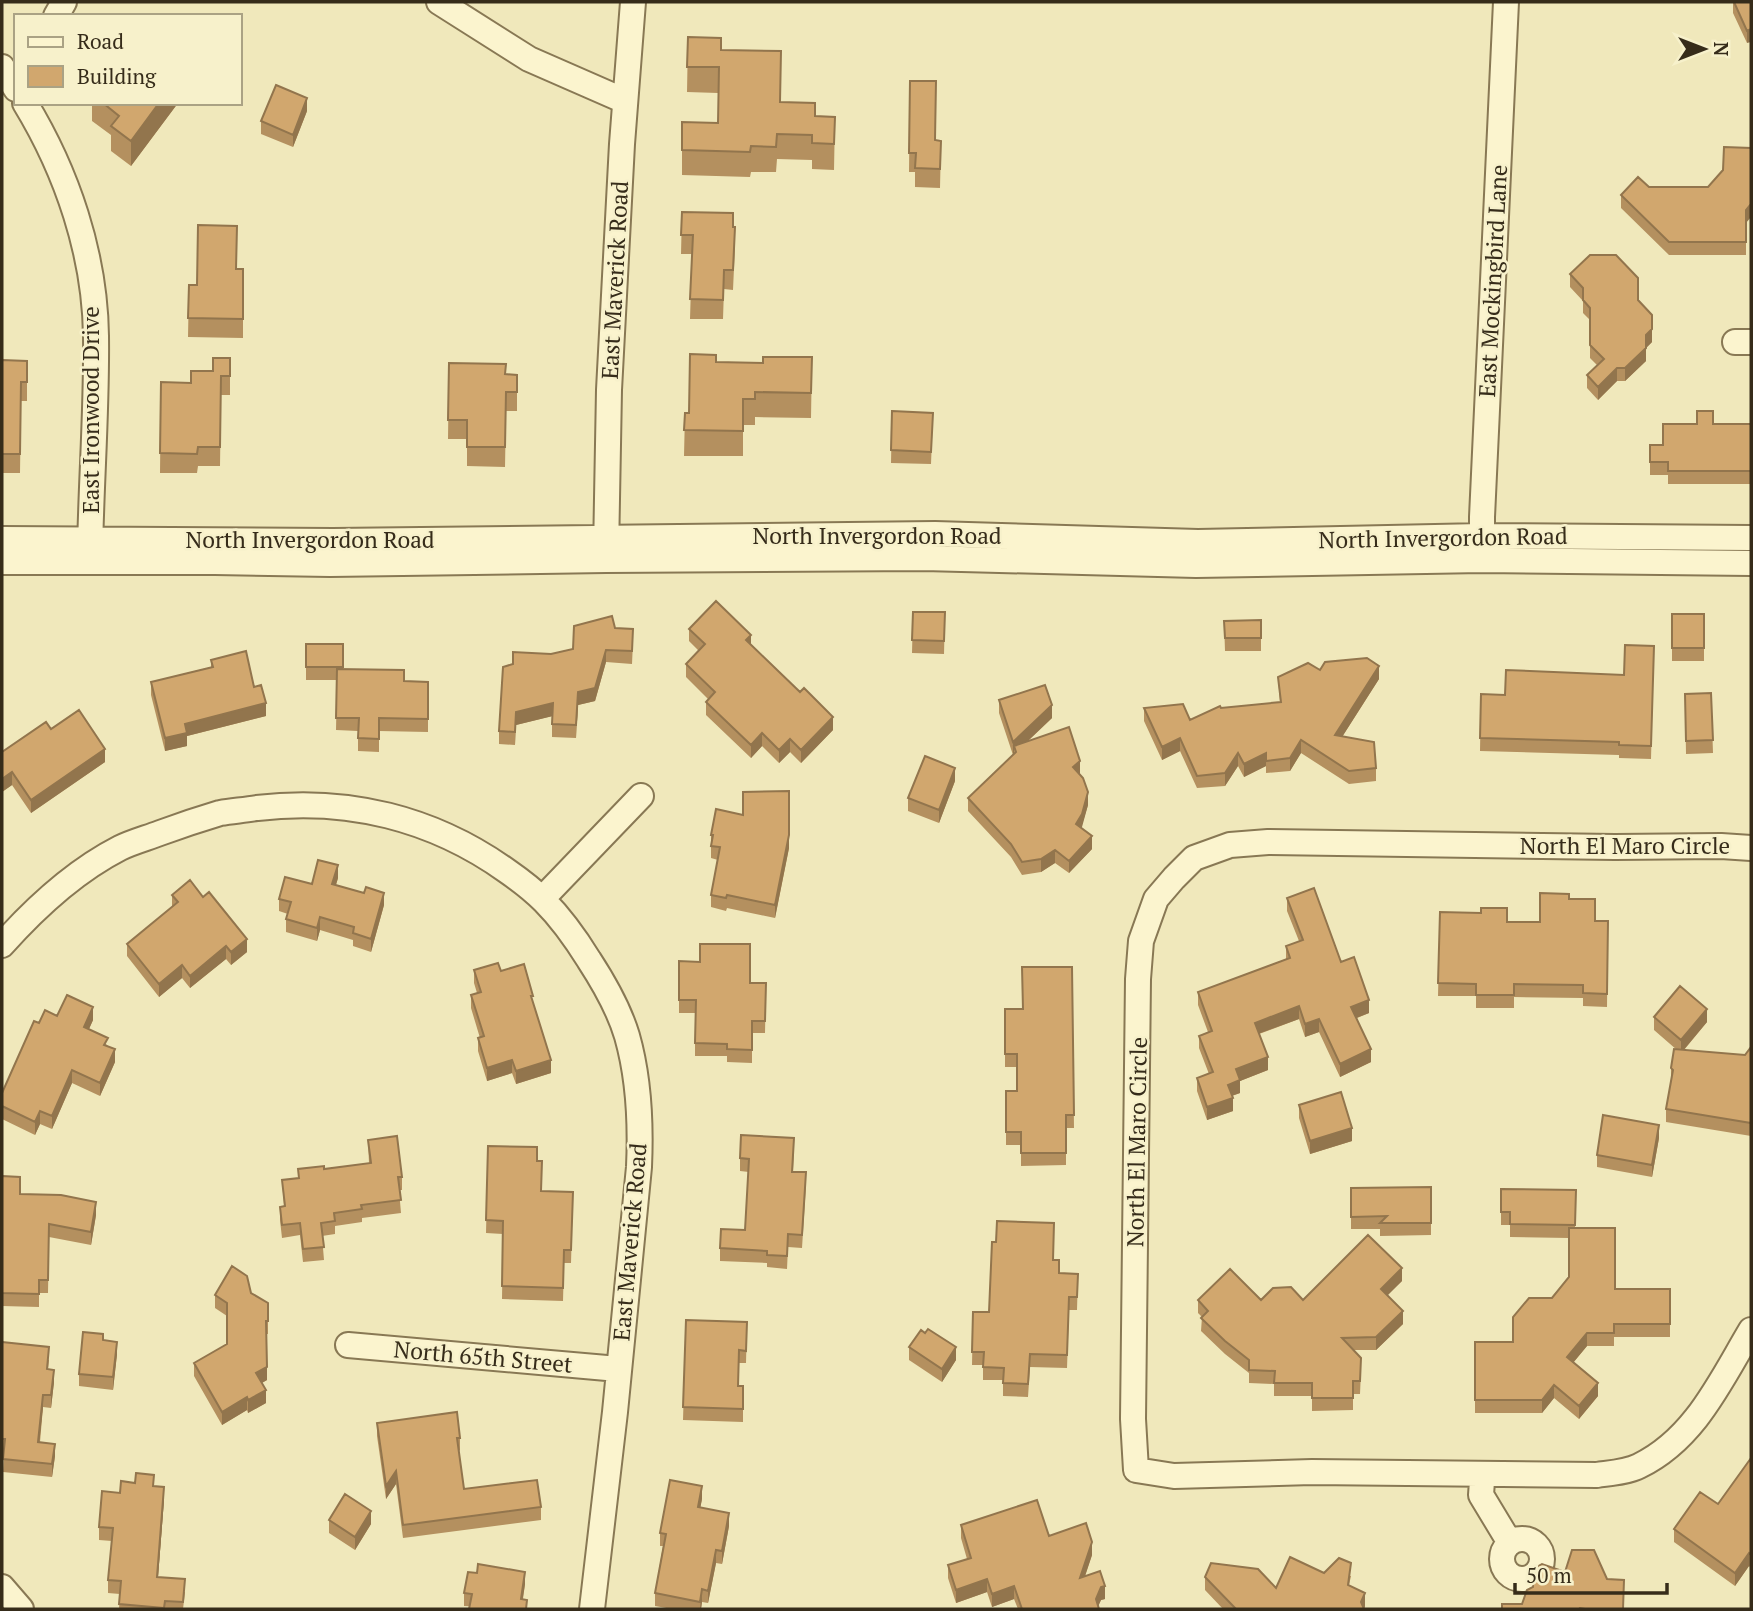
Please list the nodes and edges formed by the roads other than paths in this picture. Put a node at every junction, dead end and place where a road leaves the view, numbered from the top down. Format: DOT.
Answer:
graph roads {
  1 [pos="439,2"];
  2 [pos="633,2"];
  3 [pos="1506,2"];
  4 [pos="625,101"];
  5 [pos="26,105"];
  6 [pos="2,538"];
  7 [pos="1751,538"];
  8 [pos="1482,548"];
  9 [pos="606,549"];
  10 [pos="90,551"];
  11 [pos="2,562"];
  12 [pos="1751,563"];
  13 [pos="641,796"];
  14 [pos="1751,846"];
  15 [pos="542,899"];
  16 [pos="2,945"];
  17 [pos="1751,1330"];
  18 [pos="348,1345"];
  19 [pos="618,1369"];
  20 [pos="1481,1478"];
  21 [pos="1516,1541"];
  22 [pos="2,1587"];
  23 [pos="21,1609"];
  24 [pos="592,1609"];
  1 -- 4 [label="street"];
  2 -- 4 [label="street, East Maverick Road"];
  3 -- 8 [label="street, East Mockingbird Lane"];
  4 -- 9 [label="street, East Maverick Road"];
  5 -- 10 [label="street, East Ironwood Drive"];
  6 -- 10 [label="street, North Invergordon Road"];
  7 -- 8 [label="street, North Invergordon Road"];
  8 -- 9 [label="street, North Invergordon Road"];
  8 -- 12 [label="street, North Invergordon Road"];
  9 -- 10 [label="street, North Invergordon Road"];
  10 -- 11 [label="street, North Invergordon Road"];
  13 -- 15 [label="street"];
  14 -- 20 [label="street, North El Maro Circle"];
  15 -- 16 [label="street, East Maverick Road"];
  15 -- 19 [label="street, East Maverick Road"];
  17 -- 20 [label="street, North El Maro Circle"];
  18 -- 19 [label="street, North 65th Street"];
  19 -- 24 [label="street, East Maverick Road"];
  20 -- 21 [label="street"];
  22 -- 23 [label="street"];
}
